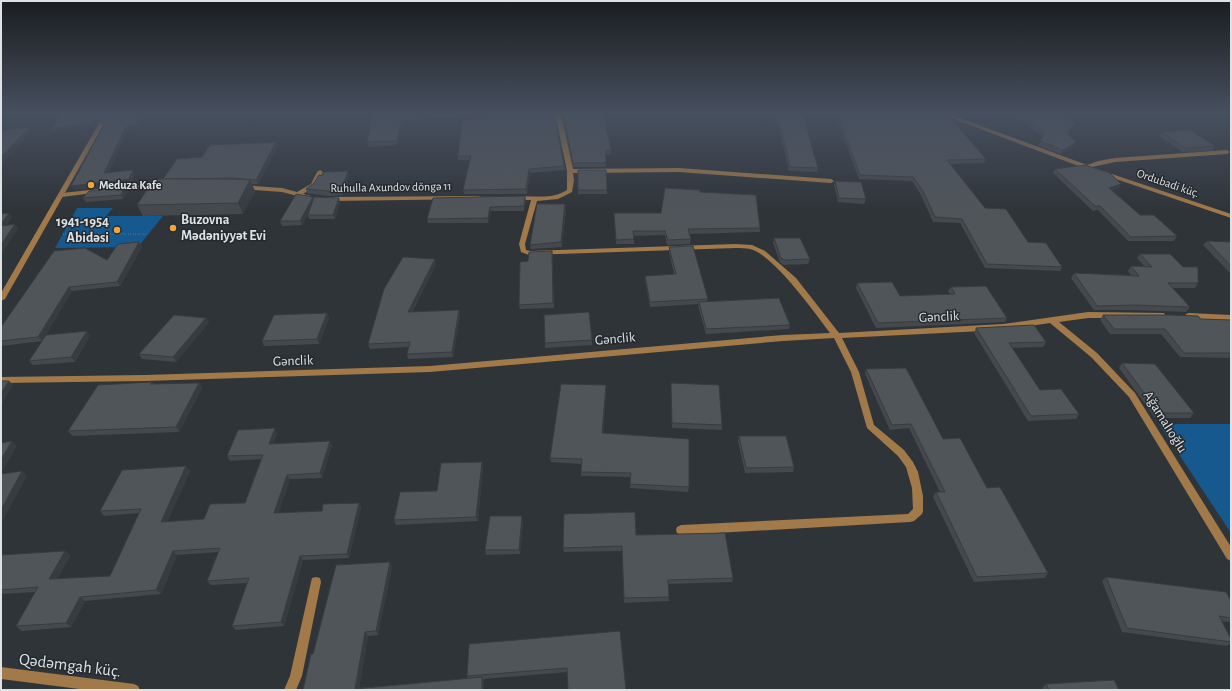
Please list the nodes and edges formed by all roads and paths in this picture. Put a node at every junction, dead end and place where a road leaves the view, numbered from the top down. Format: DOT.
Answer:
graph roads {
  1 [pos="90,145"];
  2 [pos="565,145"];
  3 [pos="1028,145"];
  4 [pos="1226,152"];
  5 [pos="1087,167"];
  6 [pos="570,171"];
  7 [pos="320,172"];
  8 [pos="831,181"];
  9 [pos="168,186"];
  10 [pos="235,186"];
  11 [pos="298,194"];
  12 [pos="62,195"];
  13 [pos="488,198"];
  14 [pos="511,198"];
  15 [pos="535,198"];
  16 [pos="1231,216"];
  17 [pos="63,234"];
  18 [pos="148,234"];
  19 [pos="1,299"];
  20 [pos="1231,318"];
  21 [pos="1053,321"];
  22 [pos="838,336"];
  23 [pos="1,380"];
  24 [pos="681,530"];
  25 [pos="1231,556"];
  26 [pos="316,582"];
  27 [pos="1,673"];
  28 [pos="134,690"];
  29 [pos="290,690"];
  1 -- 12 [label="street"];
  2 -- 6 [label="street"];
  3 -- 5 [label="street, Ordubadi küç."];
  4 -- 5 [label="street"];
  5 -- 16 [label="street, Ordubadi küç."];
  6 -- 8 [label="street"];
  6 -- 15 [label="street"];
  7 -- 11 [label="street"];
  9 -- 12 [label="street"];
  10 -- 11 [label="street, Ruhulla Axundov döngə 11"];
  11 -- 13 [label="street, Ruhulla Axundov döngə 11"];
  12 -- 19 [label="street"];
  14 -- 15 [label="street"];
  15 -- 22 [label="street"];
  17 -- 18 [label="path"];
  20 -- 21 [label="street, Gənclik"];
  21 -- 22 [label="street, Gənclik"];
  21 -- 25 [label="street, Ağamalıoğlu"];
  22 -- 23 [label="street, Gənclik"];
  22 -- 24 [label="street"];
  26 -- 29 [label="street"];
  27 -- 28 [label="street, Qədəmgah küç."];
}
